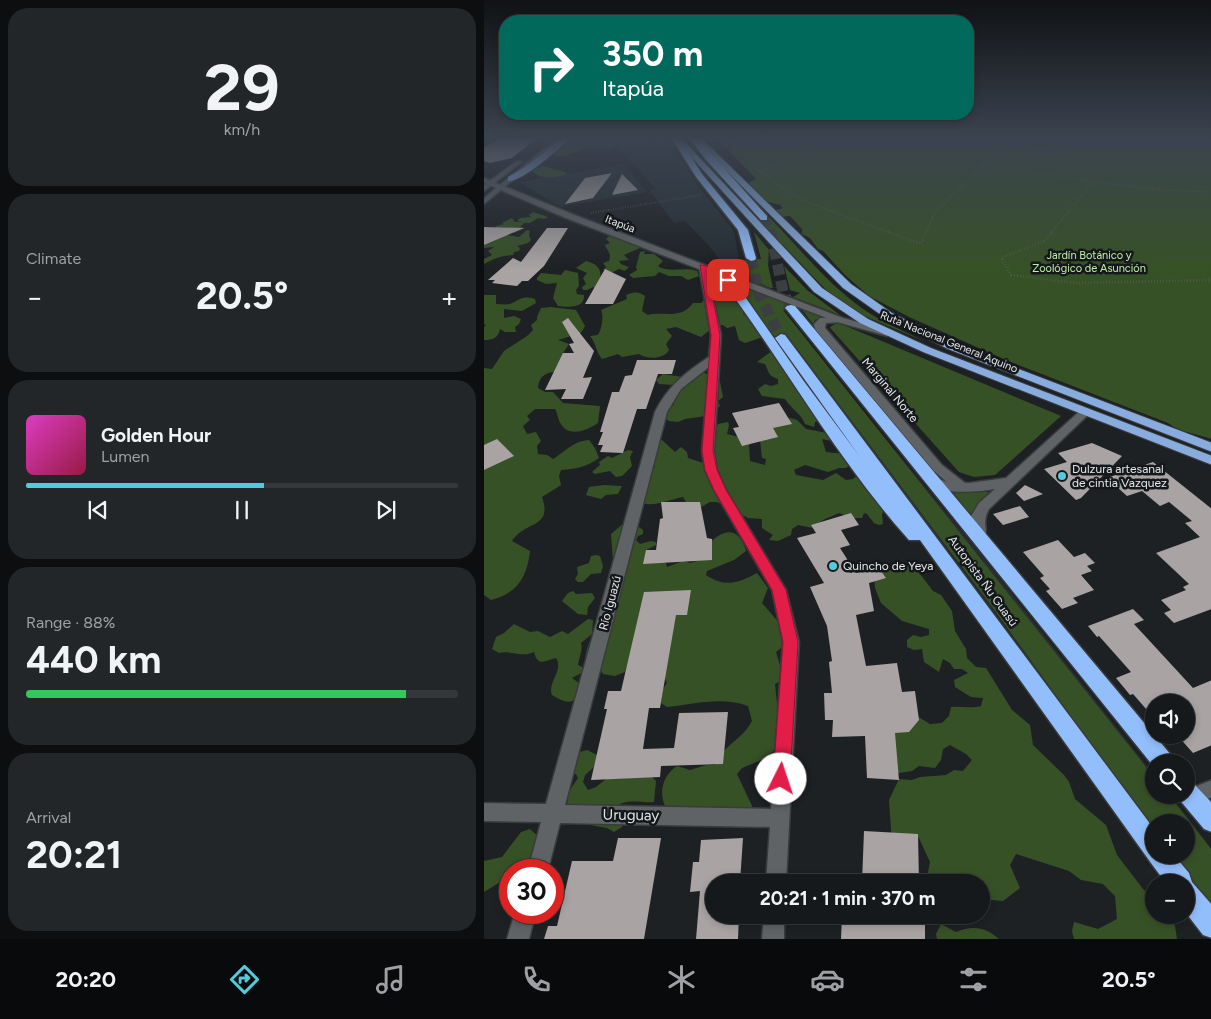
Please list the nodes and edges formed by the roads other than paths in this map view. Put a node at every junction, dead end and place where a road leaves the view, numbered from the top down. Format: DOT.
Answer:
graph roads {
  1 [pos="490,183"];
  2 [pos="507,183"];
  3 [pos="706,183"];
  4 [pos="718,183"];
  5 [pos="732,183"];
  6 [pos="741,183"];
  7 [pos="501,188"];
  8 [pos="484,202"];
  9 [pos="764,218"];
  10 [pos="751,258"];
  11 [pos="703,267"];
  12 [pos="722,274"];
  13 [pos="792,308"];
  14 [pos="840,320"];
  15 [pos="887,333"];
  16 [pos="781,338"];
  17 [pos="715,358"];
  18 [pos="1085,412"];
  19 [pos="1211,448"];
  20 [pos="1211,461"];
  21 [pos="932,481"];
  22 [pos="1009,482"];
  23 [pos="960,486"];
  24 [pos="979,536"];
  25 [pos="961,585"];
  26 [pos="1156,754"];
  27 [pos="1196,792"];
  28 [pos="484,812"];
  29 [pos="554,813"];
  30 [pos="779,818"];
  31 [pos="1211,821"];
  32 [pos="1145,836"];
  33 [pos="541,859"];
  34 [pos="1166,864"];
  35 [pos="776,874"];
  36 [pos="1174,874"];
  37 [pos="1195,904"];
  38 [pos="522,924"];
  39 [pos="774,924"];
  40 [pos="1211,926"];
  41 [pos="518,939"];
  42 [pos="773,939"];
  1 -- 7 [label="street, Itapúa"];
  2 -- 7 [label="street"];
  3 -- 10 [label="highway"];
  4 -- 15 [label="highway, Ruta Nacional General Aquino"];
  5 -- 9 [label="highway"];
  6 -- 19 [label="highway, Ruta Nacional General Aquino"];
  7 -- 8 [label="street"];
  7 -- 11 [label="street, Itapúa"];
  11 -- 12 [label="street, Itapúa"];
  11 -- 17 [label="street"];
  12 -- 14 [label="street, Itapúa"];
  12 -- 25 [label="highway"];
  13 -- 21 [label="highway, Autopista Ñu Guasú"];
  14 -- 15 [label="street, Itapúa"];
  14 -- 23 [label="street, Marginal Norte"];
  15 -- 18 [label="highway, Ruta Nacional General Aquino"];
  16 -- 25 [label="highway, Autopista Ñu Guasú"];
  17 -- 29 [label="street, Río Iguazú"];
  17 -- 30 [label="street"];
  18 -- 20 [label="highway, Ruta Nacional General Aquino"];
  18 -- 22 [label="street"];
  21 -- 23 [label="street"];
  21 -- 24 [label="highway, Autopista Ñu Guasú"];
  22 -- 23 [label="street"];
  22 -- 24 [label="street"];
  24 -- 26 [label="highway, Autopista Ñu Guasú"];
  25 -- 32 [label="highway, Autopista Ñu Guasú"];
  27 -- 31 [label="highway"];
  28 -- 29 [label="street, Uruguay"];
  29 -- 30 [label="street, Uruguay"];
  29 -- 33 [label="street, Río Iguazú"];
  30 -- 35 [label="street"];
  34 -- 36 [label="highway"];
  37 -- 40 [label="highway"];
  38 -- 41 [label="street"];
  39 -- 42 [label="street"];
}
